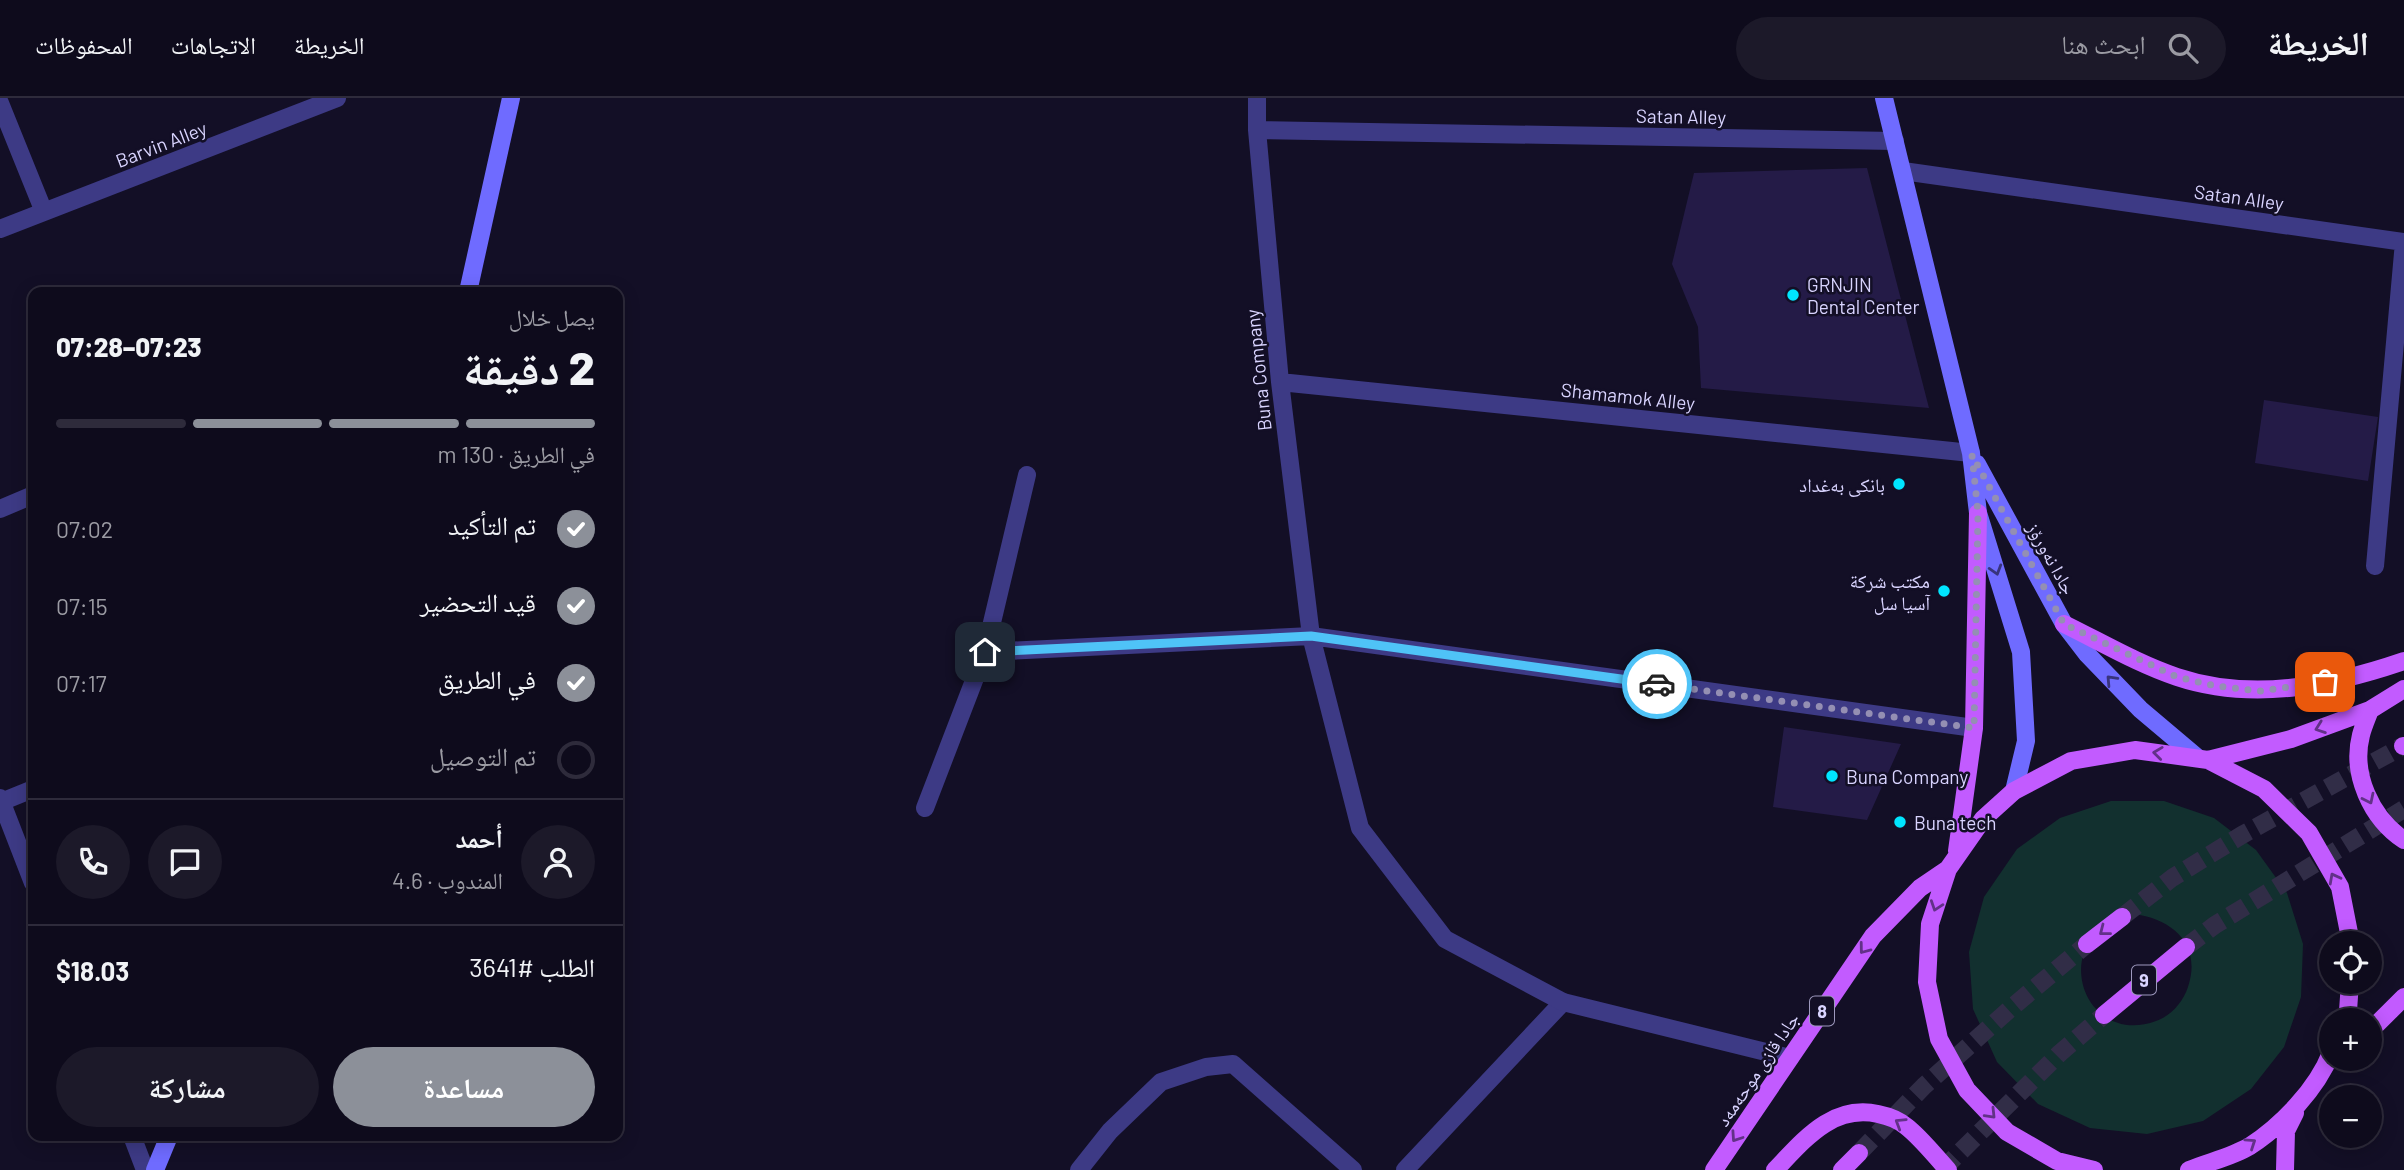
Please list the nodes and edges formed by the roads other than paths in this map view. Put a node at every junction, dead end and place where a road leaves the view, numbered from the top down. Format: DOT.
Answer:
graph roads {
  1 [pos="337,98"];
  2 [pos="512,98"];
  3 [pos="1257,98"];
  4 [pos="1884,98"];
  5 [pos="0,103"];
  6 [pos="1257,130"];
  7 [pos="1895,141"];
  8 [pos="1903,171"];
  9 [pos="44,212"];
  10 [pos="0,229"];
  11 [pos="2404,242"];
  12 [pos="469,287"];
  13 [pos="1280,382"];
  14 [pos="1971,454"];
  15 [pos="1027,475"];
  16 [pos="28,497"];
  17 [pos="0,509"];
  18 [pos="1978,513"];
  19 [pos="2375,566"];
  20 [pos="2064,624"];
  21 [pos="1311,636"];
  22 [pos="985,652"];
  23 [pos="2404,661"];
  24 [pos="2404,689"];
  25 [pos="2370,709"];
  26 [pos="1974,728"];
  27 [pos="2203,759"];
  28 [pos="28,791"];
  29 [pos="2014,791"];
  30 [pos="1,800"];
  31 [pos="925,808"];
  32 [pos="2404,839"];
  33 [pos="1953,861"];
  34 [pos="28,870"];
  35 [pos="2122,917"];
  36 [pos="2349,931"];
  37 [pos="2087,944"];
  38 [pos="2186,947"];
  39 [pos="2404,997"];
  40 [pos="1563,1002"];
  41 [pos="2104,1015"];
  42 [pos="2382,1019"];
  43 [pos="1790,1058"];
  44 [pos="2324,1071"];
  45 [pos="2301,1103"];
  46 [pos="134,1141"];
  47 [pos="167,1141"];
  48 [pos="1859,1153"];
  49 [pos="145,1170"];
  50 [pos="155,1170"];
  51 [pos="1079,1170"];
  52 [pos="1353,1170"];
  53 [pos="1405,1170"];
  54 [pos="1714,1170"];
  55 [pos="1775,1170"];
  56 [pos="1842,1170"];
  57 [pos="1948,1170"];
  58 [pos="2094,1170"];
  59 [pos="2189,1170"];
  60 [pos="2285,1170"];
  1 -- 9 [label="street, Barvin Alley"];
  2 -- 12 [label="street"];
  3 -- 6 [label="street, Buna Company"];
  4 -- 7 [label="street, جادا نەورۆز"];
  5 -- 9 [label="street"];
  6 -- 7 [label="street, Satan Alley"];
  6 -- 13 [label="street, Buna Company"];
  7 -- 8 [label="street, جادا نەورۆز"];
  8 -- 11 [label="street, Satan Alley"];
  8 -- 14 [label="street, جادا نەورۆز"];
  9 -- 10 [label="street, Barvin Alley"];
  11 -- 19 [label="street"];
  13 -- 14 [label="street, Shamamok Alley"];
  13 -- 21 [label="street, Buna Company"];
  14 -- 18 [label="street, جادا نەورۆز"];
  14 -- 20 [label="street, جادا نەورۆز"];
  15 -- 22 [label="street"];
  16 -- 17 [label="street"];
  18 -- 26 [label="main road"];
  18 -- 29 [label="street, جادا نەورۆز, one-way"];
  20 -- 23 [label="main road"];
  27 -- 20 [label="street, جادا نەورۆز, one-way"];
  21 -- 22 [label="street"];
  21 -- 26 [label="street"];
  21 -- 40 [label="street, Buna Company"];
  22 -- 31 [label="street"];
  24 -- 25 [label="main road"];
  25 -- 27 [label="main road, one-way"];
  25 -- 32 [label="main road, one-way"];
  26 -- 33 [label="main road"];
  27 -- 29 [label="main road, one-way"];
  36 -- 27 [label="main road, one-way"];
  28 -- 30 [label="street"];
  29 -- 33 [label="main road"];
  30 -- 34 [label="street"];
  33 -- 43 [label="main road, جادا قازی موحەمەد / 8, one-way"];
  33 -- 58 [label="main road, one-way"];
  35 -- 37 [label="main road, one-way"];
  38 -- 41 [label="main road, 9"];
  39 -- 42 [label="main road"];
  40 -- 43 [label="street, Buna Company"];
  40 -- 53 [label="street"];
  43 -- 54 [label="main road, جادا قازی موحەمەد / 8, one-way"];
  44 -- 45 [label="main road"];
  59 -- 45 [label="main road, one-way"];
  45 -- 60 [label="main road"];
  46 -- 49 [label="street"];
  47 -- 50 [label="street"];
  48 -- 56 [label="main road"];
  51 -- 52 [label="street"];
  57 -- 55 [label="main road, one-way"];
}
